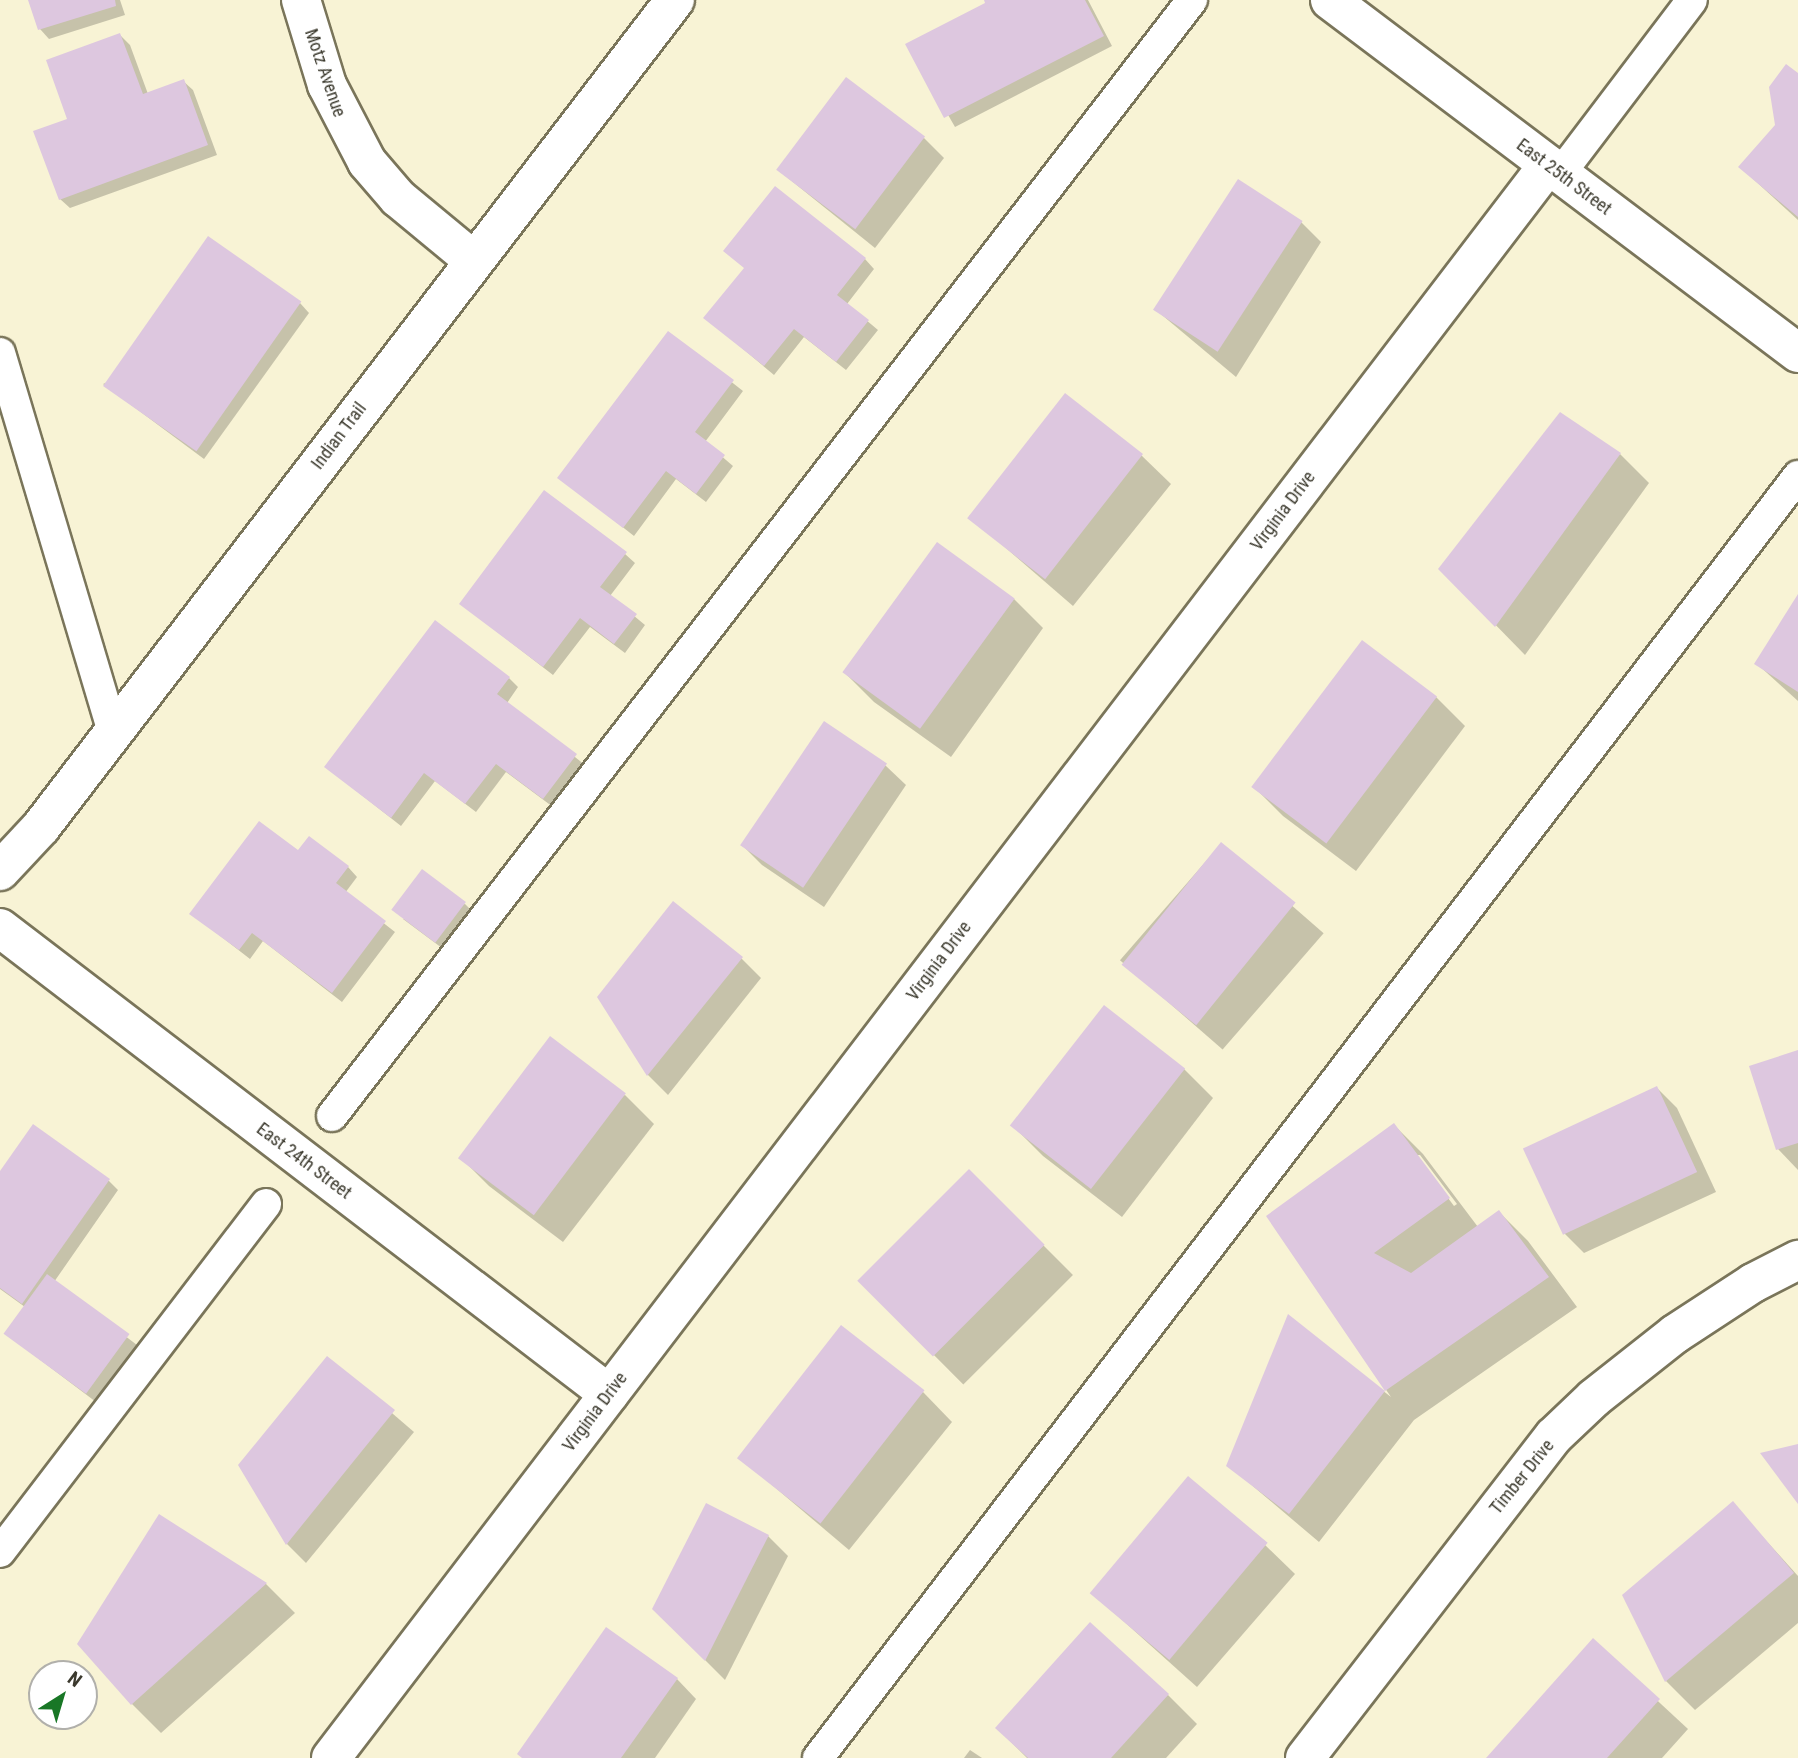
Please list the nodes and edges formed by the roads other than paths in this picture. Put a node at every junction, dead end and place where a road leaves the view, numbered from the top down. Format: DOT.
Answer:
graph roads {
  1 [pos="301,0"];
  2 [pos="675,0"];
  3 [pos="1192,0"];
  4 [pos="1330,0"];
  5 [pos="1692,0"];
  6 [pos="1554,169"];
  7 [pos="473,260"];
  8 [pos="0,353"];
  9 [pos="1798,353"];
  10 [pos="1798,476"];
  11 [pos="113,733"];
  12 [pos="0,871"];
  13 [pos="0,928"];
  14 [pos="332,1116"];
  15 [pos="266,1203"];
  16 [pos="1798,1261"];
  17 [pos="609,1394"];
  18 [pos="0,1552"];
  19 [pos="331,1758"];
  20 [pos="818,1758"];
  21 [pos="1306,1758"];
  1 -- 7 [label="street, Motz Avenue"];
  2 -- 7 [label="street, Indian Trail"];
  3 -- 14 [label="lane"];
  4 -- 6 [label="street, East 25th Street"];
  5 -- 6 [label="lane"];
  6 -- 9 [label="street, East 25th Street"];
  6 -- 17 [label="street, Virginia Drive"];
  7 -- 11 [label="street, Indian Trail"];
  8 -- 11 [label="lane"];
  10 -- 20 [label="lane"];
  11 -- 12 [label="street, Indian Trail"];
  13 -- 17 [label="street, East 24th Street"];
  15 -- 18 [label="lane"];
  16 -- 21 [label="street, Timber Drive"];
  17 -- 19 [label="street, Virginia Drive"];
}
